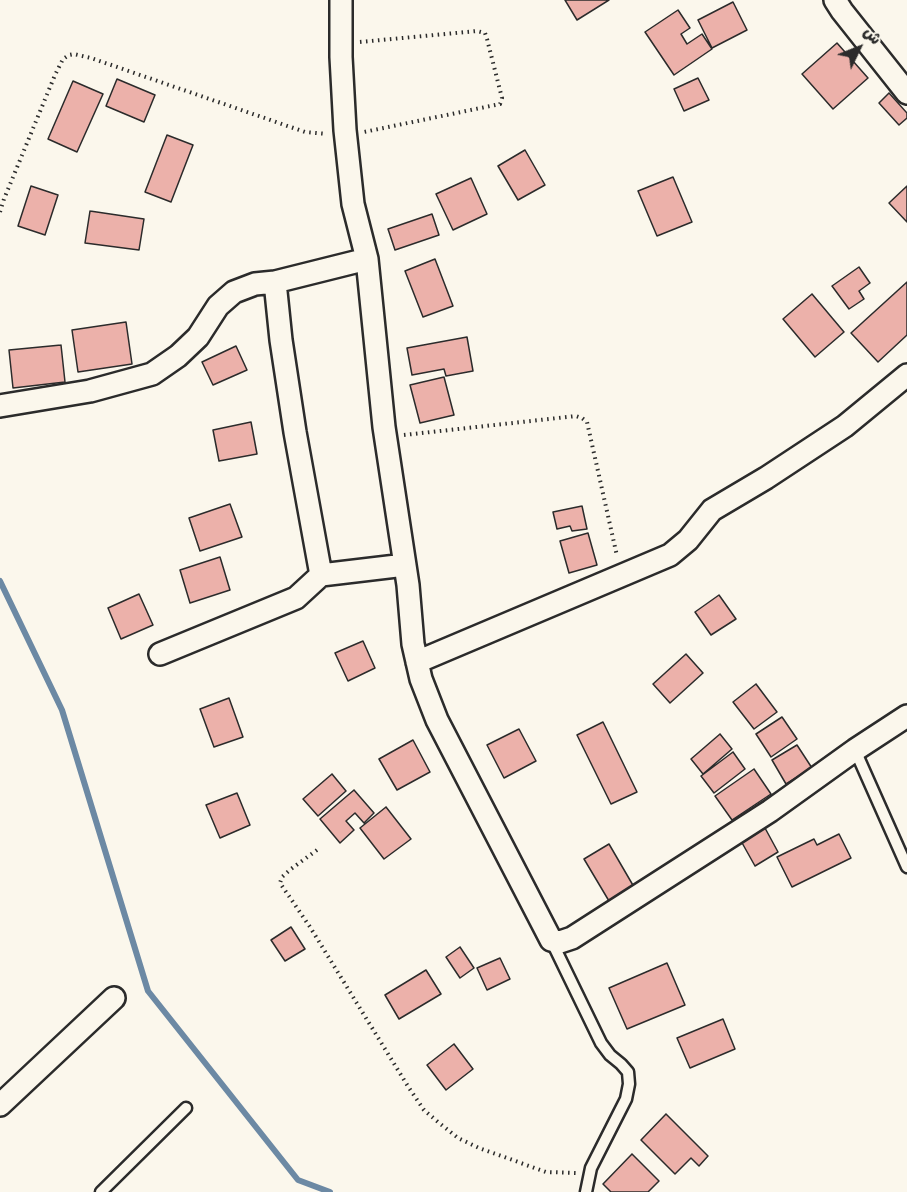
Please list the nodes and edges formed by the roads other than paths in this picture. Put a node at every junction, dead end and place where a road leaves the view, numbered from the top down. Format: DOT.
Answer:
graph roads {
  1 [pos="341,0"];
  2 [pos="835,0"];
  3 [pos="907,93"];
  4 [pos="367,259"];
  5 [pos="275,282"];
  6 [pos="907,375"];
  7 [pos="0,406"];
  8 [pos="405,565"];
  9 [pos="321,575"];
  10 [pos="160,654"];
  11 [pos="417,662"];
  12 [pos="907,716"];
  13 [pos="855,750"];
  14 [pos="907,867"];
  15 [pos="551,940"];
  16 [pos="114,998"];
  17 [pos="0,1105"];
  18 [pos="186,1108"];
  19 [pos="101,1192"];
  20 [pos="586,1192"];
  1 -- 4 [label="street"];
  2 -- 3 [label="street"];
  4 -- 5 [label="street"];
  4 -- 8 [label="street"];
  5 -- 7 [label="street"];
  5 -- 9 [label="street"];
  6 -- 11 [label="street"];
  8 -- 9 [label="street"];
  8 -- 11 [label="street"];
  9 -- 10 [label="street"];
  11 -- 15 [label="street"];
  12 -- 13 [label="street"];
  13 -- 14 [label="lane"];
  13 -- 15 [label="street"];
  15 -- 20 [label="lane"];
  16 -- 17 [label="street"];
  18 -- 19 [label="lane"];
}
